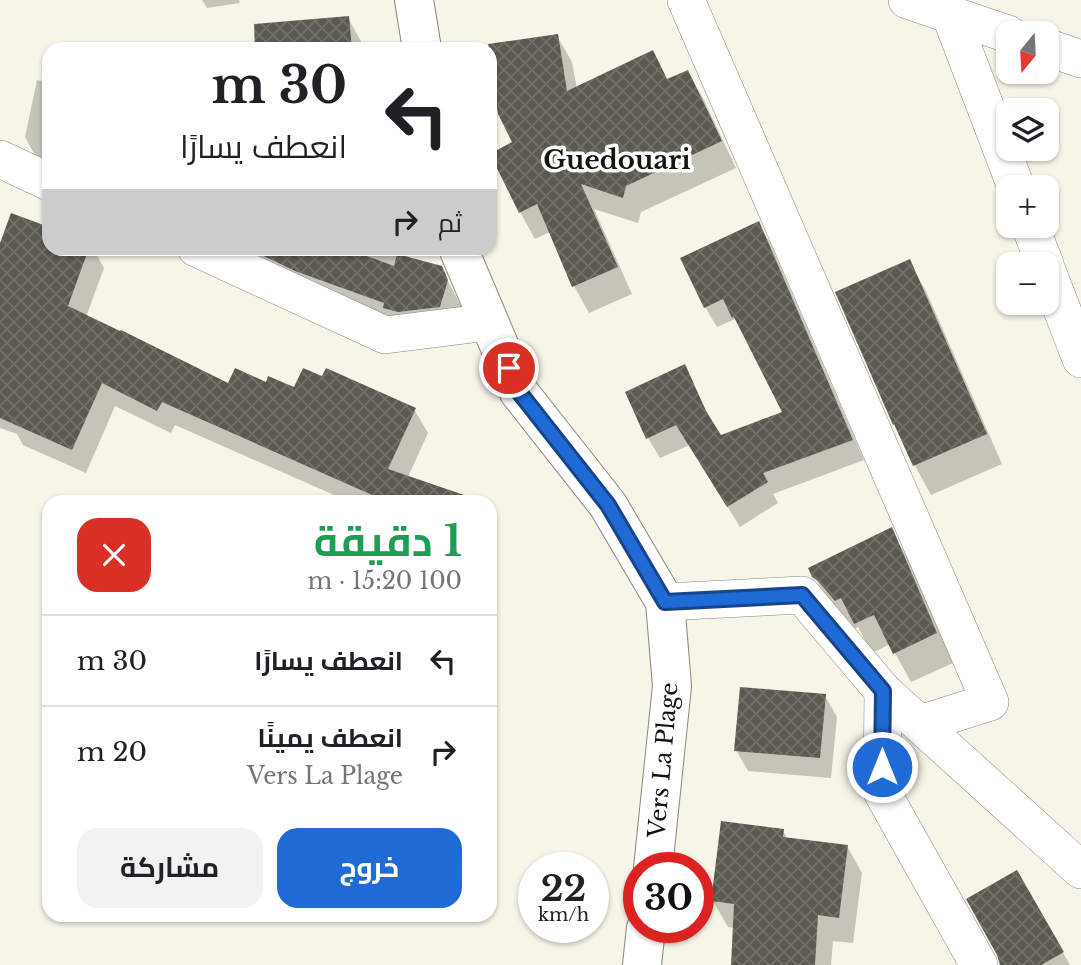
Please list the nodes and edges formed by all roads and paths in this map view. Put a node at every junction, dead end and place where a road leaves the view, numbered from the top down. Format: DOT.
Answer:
graph roads {
  1 [pos="414,0"];
  2 [pos="686,0"];
  3 [pos="908,0"];
  4 [pos="950,14"];
  5 [pos="996,30"];
  6 [pos="421,42"];
  7 [pos="1059,51"];
  8 [pos="1081,59"];
  9 [pos="0,159"];
  10 [pos="1011,175"];
  11 [pos="42,178"];
  12 [pos="213,256"];
  13 [pos="461,256"];
  14 [pos="1059,301"];
  15 [pos="489,322"];
  16 [pos="1081,359"];
  17 [pos="665,602"];
  18 [pos="883,691"];
  19 [pos="920,724"];
  20 [pos="655,852"];
  21 [pos="1081,870"];
  22 [pos="644,943"];
  23 [pos="642,965"];
  24 [pos="979,965"];
  1 -- 6 [label="street"];
  2 -- 19 [label="street"];
  3 -- 4 [label="street"];
  4 -- 5 [label="street"];
  4 -- 10 [label="street"];
  7 -- 8 [label="street"];
  9 -- 11 [label="street"];
  12 -- 15 [label="street"];
  13 -- 15 [label="street, Vers La Plage"];
  14 -- 16 [label="street"];
  15 -- 17 [label="street, Vers La Plage"];
  17 -- 18 [label="street"];
  17 -- 20 [label="street, Vers La Plage"];
  18 -- 19 [label="street"];
  18 -- 24 [label="street"];
  19 -- 21 [label="street"];
  22 -- 23 [label="street"];
}
